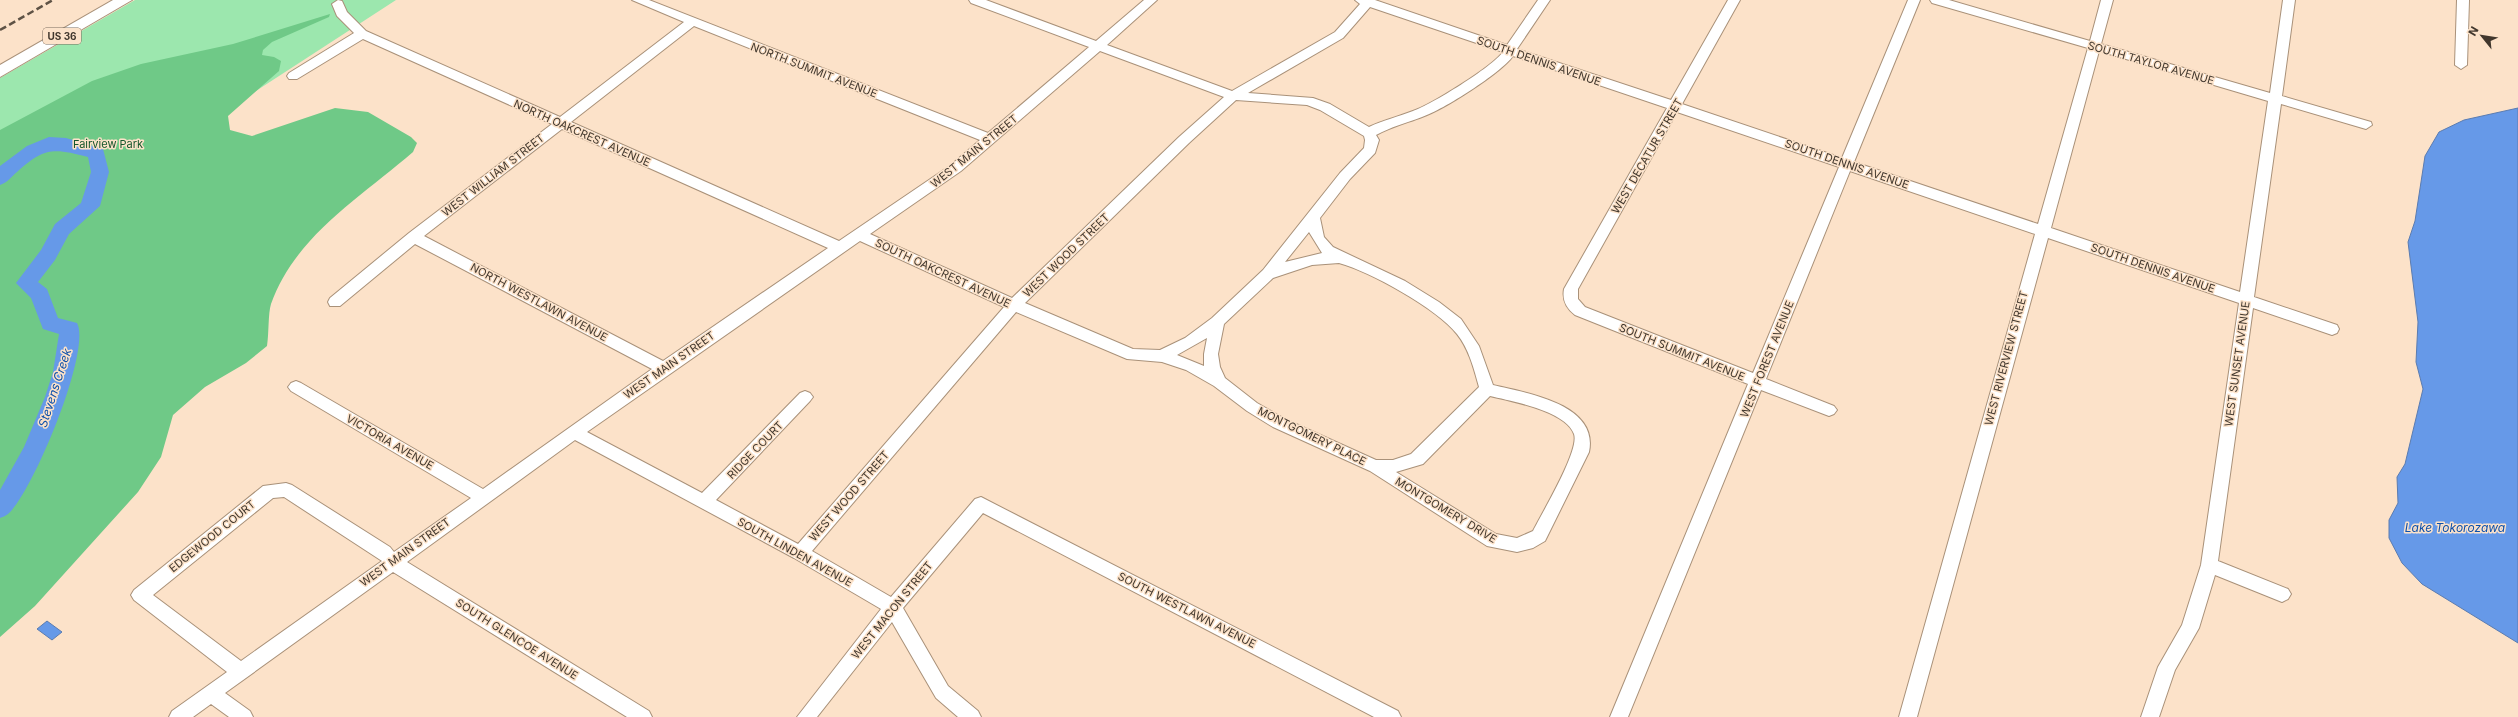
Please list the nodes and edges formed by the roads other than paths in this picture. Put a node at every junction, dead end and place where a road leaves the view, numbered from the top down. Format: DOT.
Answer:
graph roads {
  1 [pos="106,0"];
  2 [pos="124,0"];
  3 [pos="638,0"];
  4 [pos="975,0"];
  5 [pos="1151,0"];
  6 [pos="1544,0"];
  7 [pos="1734,0"];
  8 [pos="1914,0"];
  9 [pos="1936,0"];
  10 [pos="2107,0"];
  11 [pos="2289,0"];
  12 [pos="2463,0"];
  13 [pos="1366,1"];
  14 [pos="338,4"];
  15 [pos="692,22"];
  16 [pos="362,34"];
  17 [pos="1097,46"];
  18 [pos="2093,46"];
  19 [pos="1509,51"];
  20 [pos="0,61"];
  21 [pos="2461,65"];
  22 [pos="0,72"];
  23 [pos="293,76"];
  24 [pos="1233,96"];
  25 [pos="2274,99"];
  26 [pos="1675,107"];
  27 [pos="560,124"];
  28 [pos="2366,125"];
  29 [pos="1369,133"];
  30 [pos="990,139"];
  31 [pos="1845,164"];
  32 [pos="1313,217"];
  33 [pos="2042,230"];
  34 [pos="858,234"];
  35 [pos="414,237"];
  36 [pos="838,247"];
  37 [pos="1340,258"];
  38 [pos="1268,274"];
  39 [pos="2246,300"];
  40 [pos="335,302"];
  41 [pos="1014,306"];
  42 [pos="1580,311"];
  43 [pos="1217,322"];
  44 [pos="2332,329"];
  45 [pos="1162,356"];
  46 [pos="664,368"];
  47 [pos="1219,382"];
  48 [pos="1758,382"];
  49 [pos="296,387"];
  50 [pos="1487,389"];
  51 [pos="805,397"];
  52 [pos="1829,410"];
  53 [pos="574,432"];
  54 [pos="1374,466"];
  55 [pos="483,497"];
  56 [pos="704,502"];
  57 [pos="981,504"];
  58 [pos="800,553"];
  59 [pos="392,562"];
  60 [pos="2209,565"];
  61 [pos="2282,594"];
  62 [pos="894,607"];
  63 [pos="240,671"];
  64 [pos="210,694"];
  65 [pos="178,717"];
  66 [pos="244,717"];
  67 [pos="643,717"];
  68 [pos="806,717"];
  69 [pos="972,717"];
  70 [pos="1392,717"];
  71 [pos="1619,717"];
  72 [pos="1908,717"];
  73 [pos="2150,717"];
  1 -- 20 [label="main road, US 36"];
  2 -- 22 [label="main road, US 36"];
  3 -- 15 [label="street, NORTH SUMMIT AVENUE"];
  4 -- 17 [label="street"];
  5 -- 17 [label="street, WEST MAIN STREET"];
  6 -- 19 [label="street"];
  7 -- 26 [label="street, WEST DECATUR STREET"];
  8 -- 31 [label="street, WEST FOREST AVENUE"];
  9 -- 18 [label="street, SOUTH TAYLOR AVENUE"];
  10 -- 18 [label="street, WEST RIVERVIEW STREET"];
  11 -- 25 [label="street, WEST SUNSET AVENUE"];
  12 -- 21 [label="street"];
  13 -- 19 [label="street, SOUTH DENNIS AVENUE"];
  13 -- 24 [label="street, WEST WOOD STREET"];
  14 -- 16 [label="street, NORTH OAKCREST AVENUE"];
  15 -- 27 [label="street, WEST WILLIAM STREET"];
  15 -- 30 [label="street, NORTH SUMMIT AVENUE"];
  16 -- 23 [label="street"];
  16 -- 27 [label="street, NORTH OAKCREST AVENUE"];
  17 -- 24 [label="street"];
  17 -- 30 [label="street, WEST MAIN STREET"];
  18 -- 25 [label="street, SOUTH TAYLOR AVENUE"];
  18 -- 33 [label="street, WEST RIVERVIEW STREET"];
  19 -- 26 [label="street, SOUTH DENNIS AVENUE"];
  19 -- 29 [label="street"];
  24 -- 29 [label="street"];
  24 -- 41 [label="street, WEST WOOD STREET"];
  25 -- 28 [label="street, SOUTH TAYLOR AVENUE"];
  25 -- 39 [label="street, WEST SUNSET AVENUE"];
  26 -- 31 [label="street, SOUTH DENNIS AVENUE"];
  26 -- 42 [label="street, WEST DECATUR STREET"];
  27 -- 35 [label="street, WEST WILLIAM STREET"];
  27 -- 36 [label="street, NORTH OAKCREST AVENUE"];
  29 -- 32 [label="street"];
  30 -- 34 [label="street, WEST MAIN STREET"];
  31 -- 33 [label="street, SOUTH DENNIS AVENUE"];
  31 -- 48 [label="street, WEST FOREST AVENUE"];
  32 -- 37 [label="street"];
  32 -- 38 [label="street"];
  33 -- 39 [label="street, SOUTH DENNIS AVENUE"];
  33 -- 72 [label="street, WEST RIVERVIEW STREET"];
  34 -- 36 [label="street, WEST MAIN STREET"];
  34 -- 41 [label="street, SOUTH OAKCREST AVENUE"];
  35 -- 40 [label="street, WEST WILLIAM STREET"];
  35 -- 46 [label="street, NORTH WESTLAWN AVENUE"];
  36 -- 46 [label="street, WEST MAIN STREET"];
  37 -- 38 [label="street"];
  37 -- 50 [label="street"];
  38 -- 43 [label="street"];
  39 -- 44 [label="street, SOUTH DENNIS AVENUE"];
  39 -- 60 [label="street, WEST SUNSET AVENUE"];
  41 -- 45 [label="street, SOUTH OAKCREST AVENUE"];
  41 -- 58 [label="street, WEST WOOD STREET"];
  42 -- 48 [label="street, SOUTH SUMMIT AVENUE"];
  43 -- 45 [label="street"];
  43 -- 47 [label="street"];
  45 -- 47 [label="street, MONTGOMERY PLACE"];
  46 -- 53 [label="street, WEST MAIN STREET"];
  47 -- 54 [label="street, MONTGOMERY PLACE"];
  48 -- 52 [label="street, SOUTH SUMMIT AVENUE"];
  48 -- 71 [label="street, WEST FOREST AVENUE"];
  49 -- 55 [label="street, VICTORIA AVENUE"];
  50 -- 54 [label="street, MONTGOMERY PLACE"];
  50 -- 54 [label="street, MONTGOMERY DRIVE"];
  51 -- 56 [label="street, RIDGE COURT"];
  53 -- 55 [label="street, WEST MAIN STREET"];
  53 -- 56 [label="street, SOUTH LINDEN AVENUE"];
  55 -- 59 [label="street, WEST MAIN STREET"];
  56 -- 58 [label="street, SOUTH LINDEN AVENUE"];
  57 -- 62 [label="street, WEST MACON STREET"];
  57 -- 70 [label="street, SOUTH WESTLAWN AVENUE"];
  58 -- 62 [label="street, SOUTH LINDEN AVENUE"];
  59 -- 63 [label="street, WEST MAIN STREET"];
  59 -- 63 [label="street, EDGEWOOD COURT"];
  59 -- 67 [label="street, SOUTH GLENCOE AVENUE"];
  60 -- 61 [label="street"];
  60 -- 73 [label="street, WEST SUNSET AVENUE"];
  62 -- 68 [label="street, WEST MACON STREET"];
  62 -- 69 [label="street"];
  63 -- 64 [label="street, WEST MAIN STREET"];
  64 -- 65 [label="street, WEST MAIN STREET"];
  64 -- 66 [label="street"];
}
